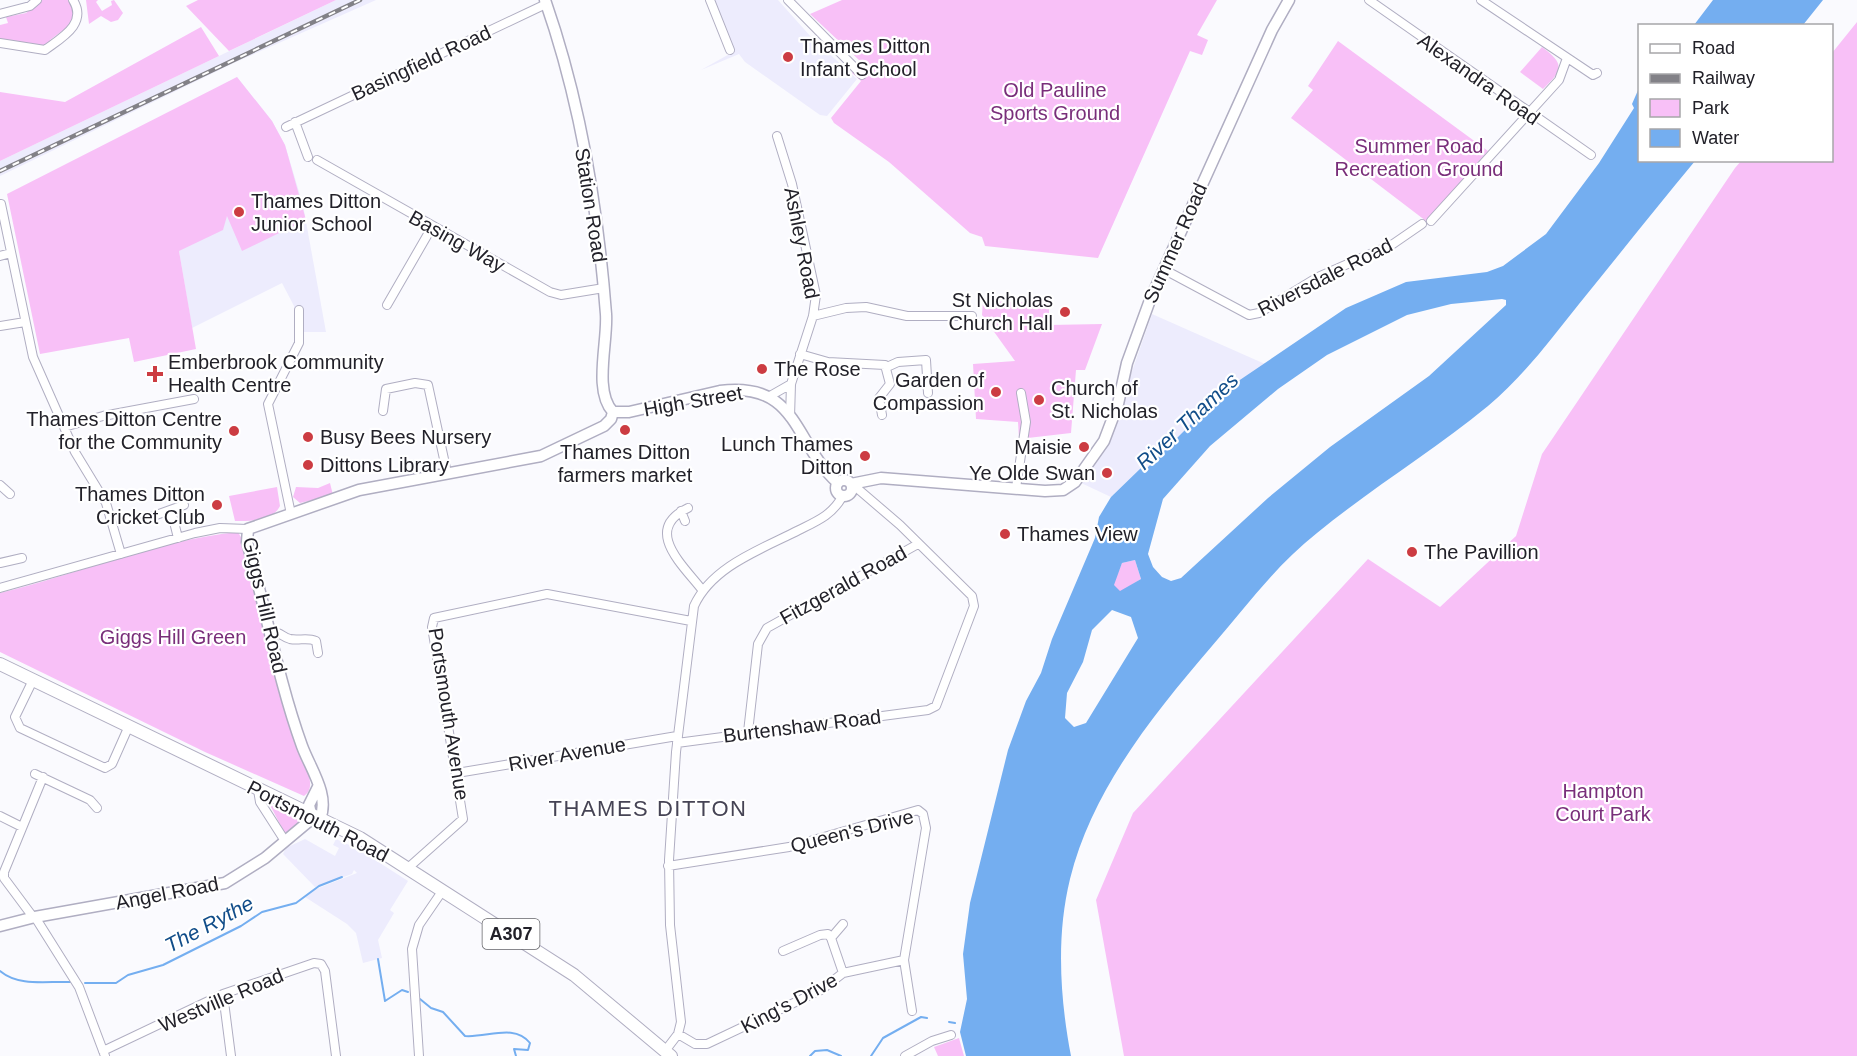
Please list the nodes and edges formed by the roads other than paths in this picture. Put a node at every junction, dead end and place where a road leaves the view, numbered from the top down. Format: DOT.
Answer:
graph roads {
  1 [pos="36,0"];
  2 [pos="73,0"];
  3 [pos="710,0"];
  4 [pos="788,0"];
  5 [pos="1289,0"];
  6 [pos="1368,0"];
  7 [pos="1481,0"];
  8 [pos="545,2"];
  9 [pos="0,14"];
  10 [pos="0,43"];
  11 [pos="730,50"];
  12 [pos="1567,58"];
  13 [pos="1596,73"];
  14 [pos="862,75"];
  15 [pos="1530,115"];
  16 [pos="295,122"];
  17 [pos="286,127"];
  18 [pos="777,136"];
  19 [pos="1591,155"];
  20 [pos="308,157"];
  21 [pos="317,160"];
  22 [pos="1,204"];
  23 [pos="1431,221"];
  24 [pos="1422,225"];
  25 [pos="432,227"];
  26 [pos="11,253"];
  27 [pos="0,256"];
  28 [pos="1163,269"];
  29 [pos="603,288"];
  30 [pos="387,305"];
  31 [pos="299,310"];
  32 [pos="813,316"];
  33 [pos="972,316"];
  34 [pos="25,322"];
  35 [pos="0,326"];
  36 [pos="800,354"];
  37 [pos="887,367"];
  38 [pos="791,384"];
  39 [pos="928,393"];
  40 [pos="1021,393"];
  41 [pos="770,396"];
  42 [pos="194,399"];
  43 [pos="382,411"];
  44 [pos="613,412"];
  45 [pos="882,415"];
  46 [pos="790,417"];
  47 [pos="64,428"];
  48 [pos="447,473"];
  49 [pos="838,483"];
  50 [pos="0,484"];
  51 [pos="852,486"];
  52 [pos="1016,488"];
  53 [pos="10,494"];
  54 [pos="842,497"];
  55 [pos="184,505"];
  56 [pos="171,510"];
  57 [pos="291,514"];
  58 [pos="145,519"];
  59 [pos="685,521"];
  60 [pos="248,529"];
  61 [pos="178,538"];
  62 [pos="918,544"];
  63 [pos="122,554"];
  64 [pos="22,558"];
  65 [pos="0,563"];
  66 [pos="0,588"];
  67 [pos="702,591"];
  68 [pos="691,621"];
  69 [pos="271,632"];
  70 [pos="318,653"];
  71 [pos="0,664"];
  72 [pos="33,680"];
  73 [pos="128,728"];
  74 [pos="748,732"];
  75 [pos="677,739"];
  76 [pos="457,773"];
  77 [pos="258,790"];
  78 [pos="97,808"];
  79 [pos="0,816"];
  80 [pos="316,817"];
  81 [pos="22,826"];
  82 [pos="285,841"];
  83 [pos="668,866"];
  84 [pos="408,868"];
  85 [pos="443,890"];
  86 [pos="34,917"];
  87 [pos="843,924"];
  88 [pos="0,926"];
  89 [pos="831,938"];
  90 [pos="783,951"];
  91 [pos="904,960"];
  92 [pos="843,974"];
  93 [pos="223,994"];
  94 [pos="912,1011"];
  95 [pos="678,1034"];
  96 [pos="951,1035"];
  97 [pos="104,1053"];
  98 [pos="668,1053"];
  99 [pos="231,1056"];
  100 [pos="336,1056"];
  101 [pos="419,1056"];
  102 [pos="905,1056"];
  1 -- 9 [label="street"];
  2 -- 10 [label="street"];
  3 -- 11 [label="street"];
  4 -- 14 [label="street"];
  5 -- 28 [label="street, Summer Road"];
  6 -- 15 [label="street, Alexandra Road"];
  7 -- 12 [label="street"];
  8 -- 16 [label="street, Basingfield Road"];
  8 -- 29 [label="street, Station Road"];
  12 -- 13 [label="street"];
  12 -- 15 [label="street"];
  15 -- 19 [label="street, Alexandra Road"];
  15 -- 23 [label="street"];
  16 -- 17 [label="street, Basingfield Road"];
  16 -- 20 [label="street"];
  18 -- 32 [label="street, Ashley Road"];
  21 -- 25 [label="street, Basing Way"];
  22 -- 26 [label="street"];
  24 -- 28 [label="street, Riversdale Road"];
  25 -- 29 [label="street, Basing Way"];
  25 -- 30 [label="street"];
  26 -- 27 [label="street"];
  26 -- 34 [label="street"];
  28 -- 52 [label="street, Summer Road"];
  29 -- 44 [label="street, Station Road"];
  31 -- 57 [label="street"];
  32 -- 33 [label="street"];
  32 -- 36 [label="street, Ashley Road"];
  34 -- 35 [label="street"];
  34 -- 47 [label="street"];
  36 -- 37 [label="street"];
  36 -- 38 [label="street, Ashley Road"];
  37 -- 39 [label="street"];
  37 -- 45 [label="street"];
  38 -- 41 [label="street"];
  38 -- 46 [label="street, Ashley Road"];
  40 -- 52 [label="street"];
  41 -- 44 [label="street, High Street"];
  41 -- 46 [label="street, High Street"];
  42 -- 47 [label="street"];
  43 -- 48 [label="street"];
  44 -- 48 [label="street"];
  46 -- 49 [label="street, High Street"];
  47 -- 63 [label="street"];
  48 -- 57 [label="street"];
  49 -- 51 [label="street"];
  49 -- 54 [label="street"];
  50 -- 53 [label="street"];
  51 -- 52 [label="street"];
  51 -- 54 [label="street"];
  51 -- 62 [label="street"];
  54 -- 67 [label="street"];
  55 -- 56 [label="street"];
  56 -- 58 [label="street"];
  56 -- 61 [label="street"];
  57 -- 60 [label="street"];
  59 -- 67 [label="street"];
  60 -- 61 [label="street, Giggs Hill Road"];
  60 -- 69 [label="street, Giggs Hill Road"];
  61 -- 63 [label="street, Giggs Hill Road"];
  62 -- 74 [label="street, Fitzgerald Road"];
  62 -- 74 [label="street, Burtenshaw Road"];
  63 -- 66 [label="street, Giggs Hill Road"];
  64 -- 65 [label="street"];
  67 -- 68 [label="street"];
  68 -- 75 [label="street"];
  68 -- 76 [label="street, Portsmouth Avenue"];
  69 -- 70 [label="street"];
  69 -- 80 [label="street, Giggs Hill Road"];
  71 -- 72 [label="main road, Portsmouth Road / A307"];
  72 -- 73 [label="main road, Portsmouth Road / A307"];
  72 -- 73 [label="street"];
  73 -- 77 [label="main road, Portsmouth Road / A307"];
  74 -- 75 [label="street, Burtenshaw Road"];
  75 -- 76 [label="street, River Avenue"];
  75 -- 83 [label="street"];
  76 -- 84 [label="street, Portsmouth Avenue"];
  77 -- 80 [label="main road, Portsmouth Road / A307"];
  77 -- 82 [label="street"];
  78 -- 81 [label="street"];
  79 -- 81 [label="street"];
  80 -- 82 [label="street, Angel Road"];
  80 -- 84 [label="main road, Portsmouth Road / A307"];
  81 -- 86 [label="street"];
  82 -- 86 [label="street, Angel Road"];
  83 -- 91 [label="street, Queen's Drive"];
  83 -- 95 [label="street"];
  84 -- 85 [label="main road, Portsmouth Road / A307"];
  85 -- 98 [label="main road, Portsmouth Road / A307"];
  85 -- 101 [label="street"];
  86 -- 88 [label="street, Angel Road"];
  86 -- 97 [label="street"];
  87 -- 89 [label="street"];
  89 -- 90 [label="street"];
  89 -- 92 [label="street"];
  91 -- 92 [label="street, King's Drive"];
  91 -- 94 [label="street"];
  92 -- 95 [label="street, King's Drive"];
  93 -- 97 [label="street, Westville Road"];
  93 -- 99 [label="street"];
  93 -- 100 [label="street, Westville Road"];
  95 -- 98 [label="street"];
  96 -- 102 [label="street"];
}
